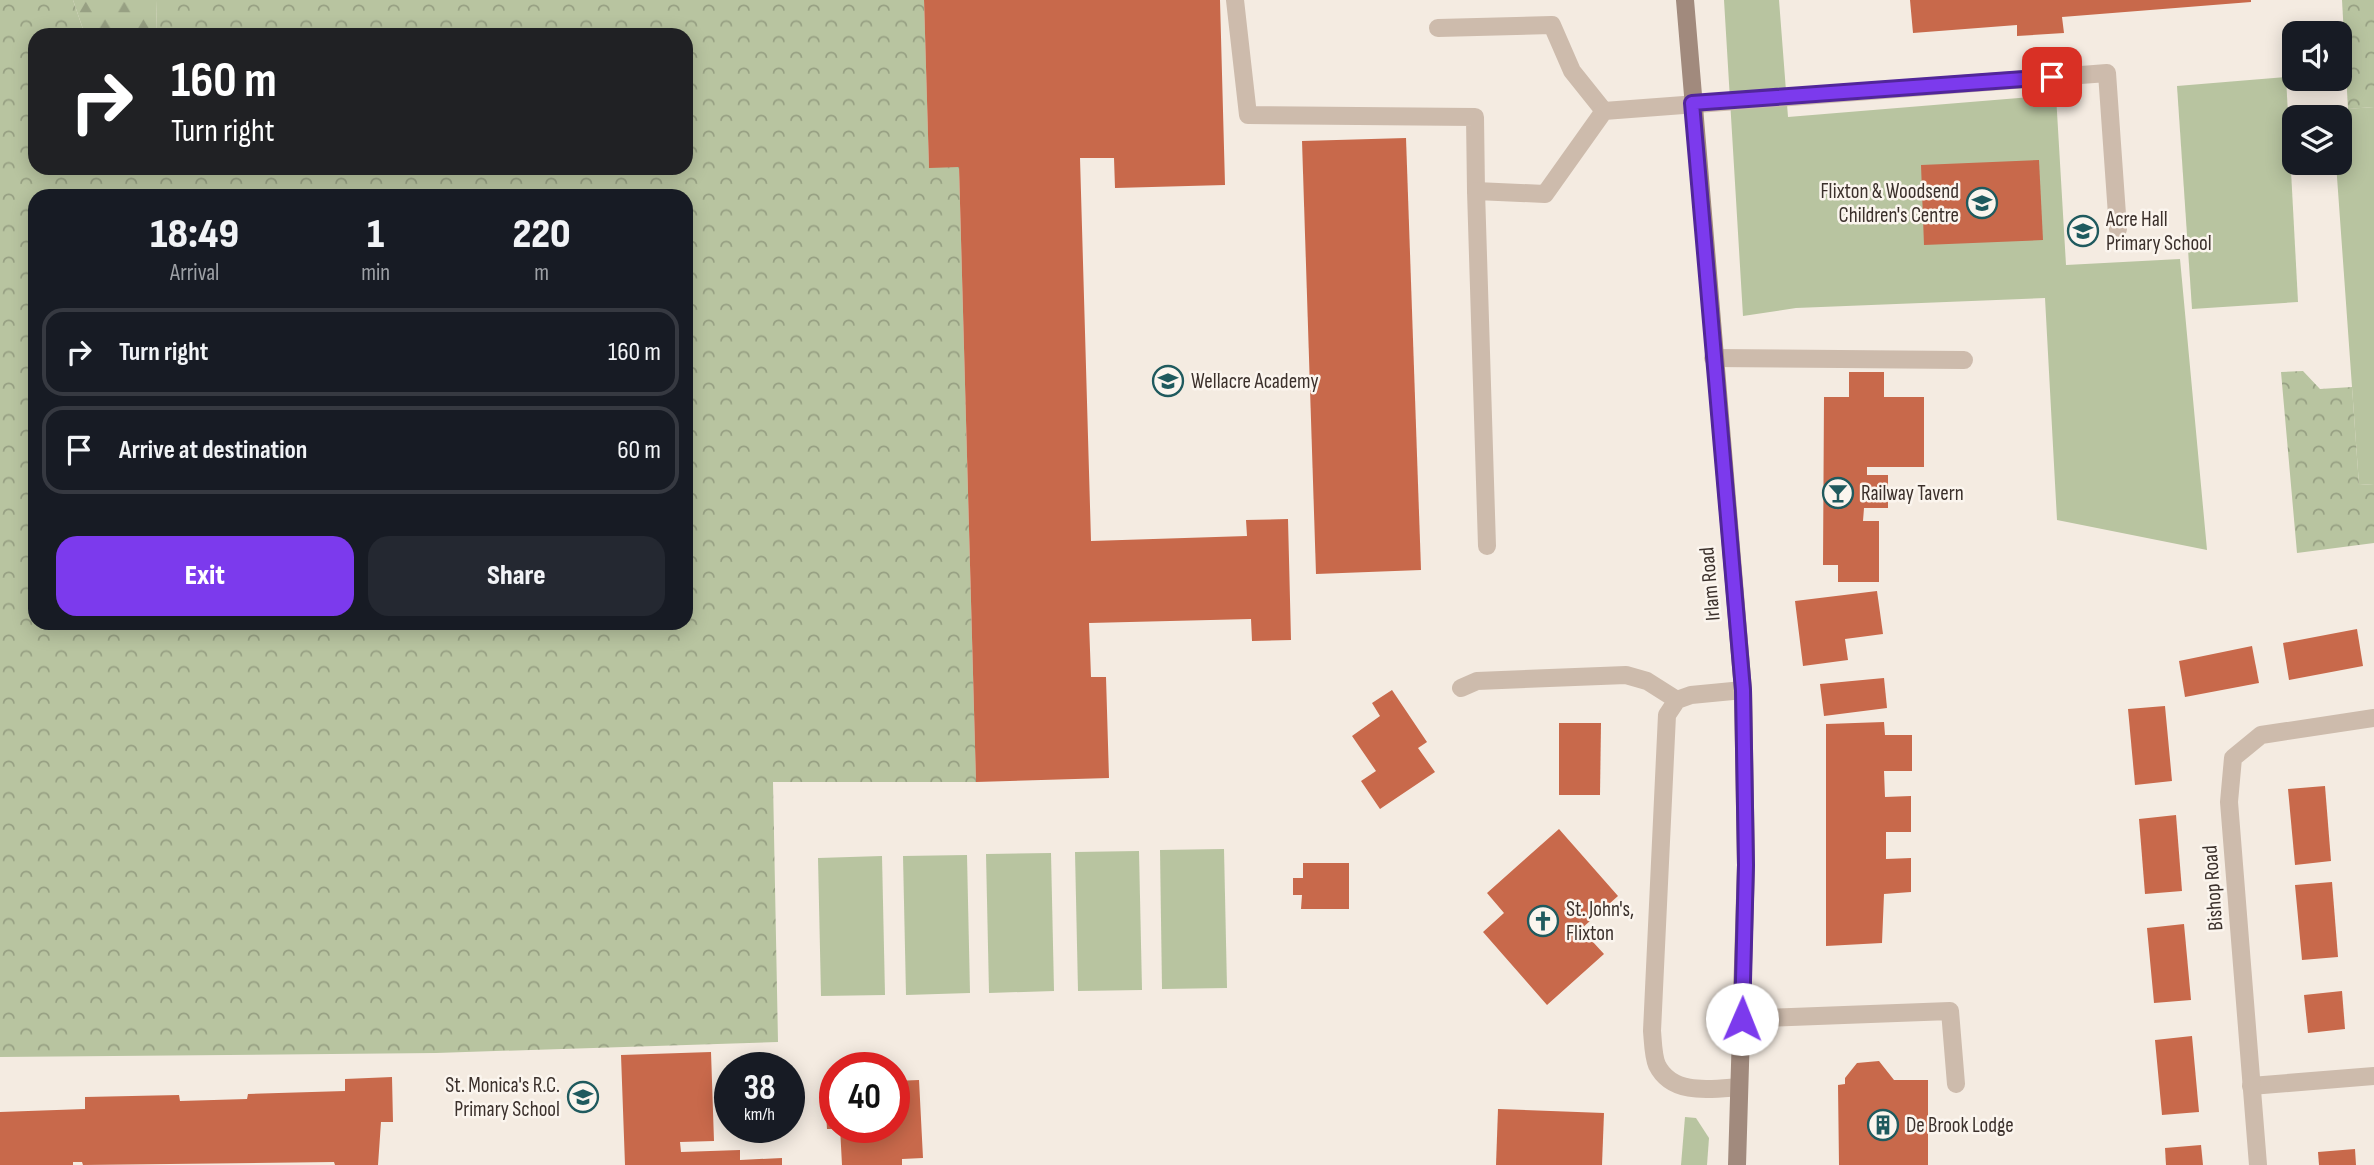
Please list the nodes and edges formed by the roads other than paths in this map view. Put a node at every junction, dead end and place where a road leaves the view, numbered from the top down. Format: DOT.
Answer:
graph roads {
  1 [pos="1235,0"];
  2 [pos="1685,0"];
  3 [pos="1438,28"];
  4 [pos="1692,103"];
  5 [pos="1604,111"];
  6 [pos="1476,191"];
  7 [pos="2118,229"];
  8 [pos="1713,358"];
  9 [pos="1964,360"];
  10 [pos="1487,545"];
  11 [pos="1461,688"];
  12 [pos="1743,690"];
  13 [pos="1676,700"];
  14 [pos="2374,718"];
  15 [pos="1742,1019"];
  16 [pos="2374,1076"];
  17 [pos="1955,1084"];
  18 [pos="2251,1086"];
  19 [pos="1739,1087"];
  20 [pos="1737,1165"];
  21 [pos="2258,1165"];
  1 -- 6 [label="street"];
  2 -- 4 [label="street, Irlam Road"];
  3 -- 5 [label="street"];
  4 -- 5 [label="street"];
  4 -- 7 [label="street"];
  4 -- 8 [label="street, Irlam Road"];
  5 -- 6 [label="street"];
  6 -- 10 [label="street"];
  8 -- 9 [label="street"];
  8 -- 12 [label="street, Irlam Road"];
  11 -- 13 [label="street"];
  12 -- 13 [label="street"];
  12 -- 15 [label="street, Irlam Road"];
  13 -- 19 [label="street"];
  14 -- 18 [label="street, Bishop Road"];
  15 -- 17 [label="street"];
  15 -- 19 [label="street, Irlam Road"];
  16 -- 18 [label="street"];
  18 -- 21 [label="street, Bishop Road"];
  19 -- 20 [label="street, Irlam Road"];
}
